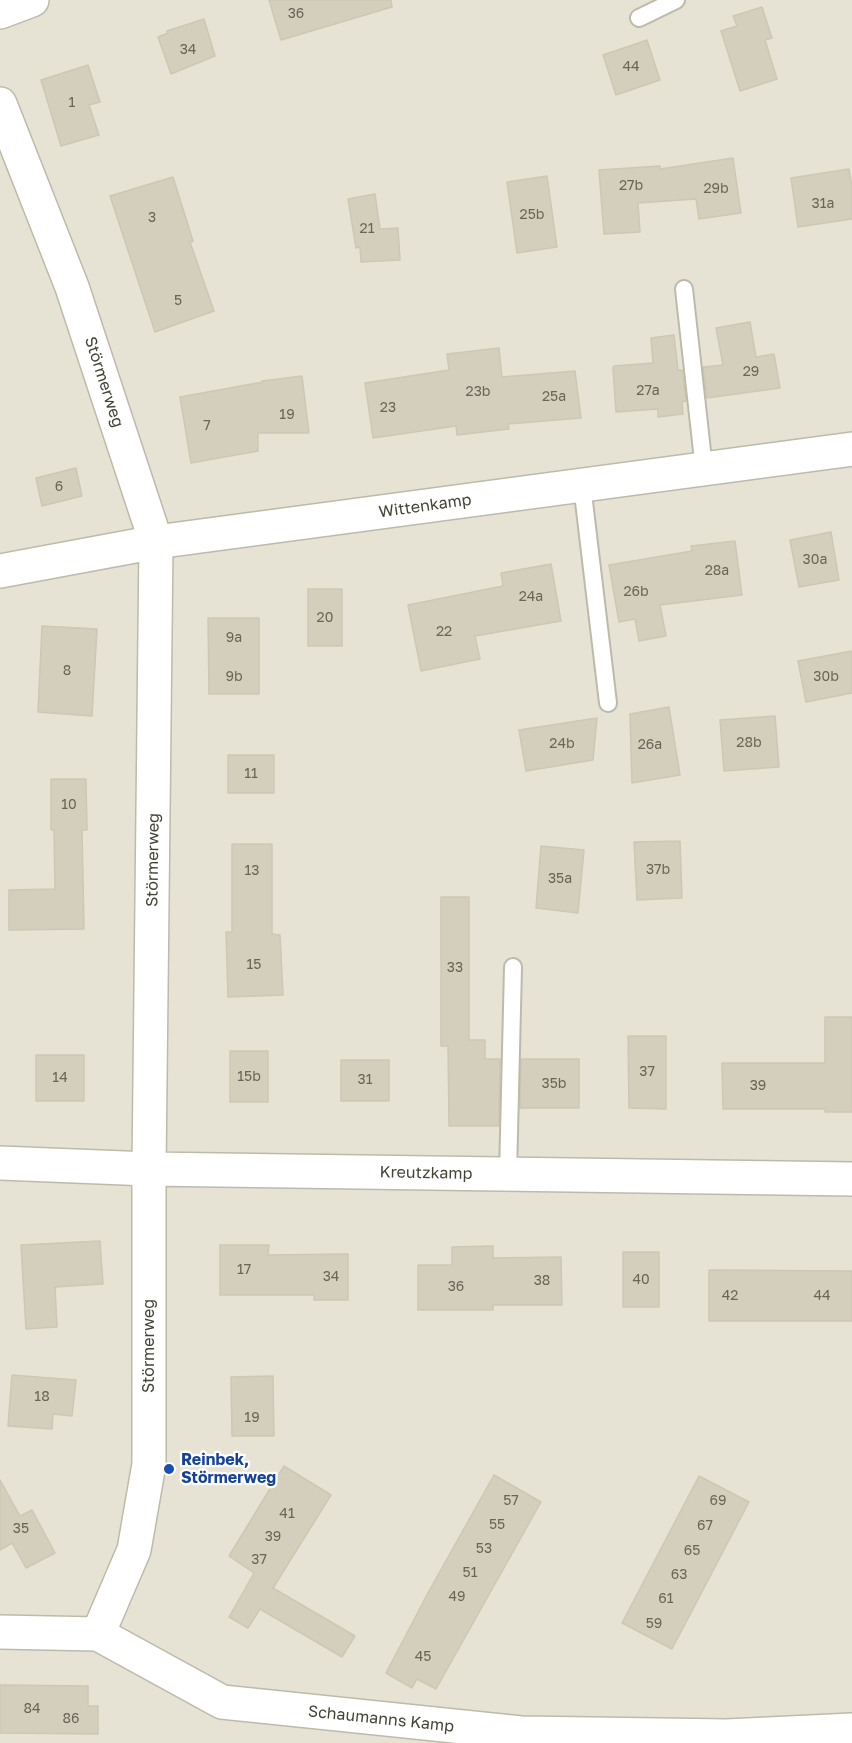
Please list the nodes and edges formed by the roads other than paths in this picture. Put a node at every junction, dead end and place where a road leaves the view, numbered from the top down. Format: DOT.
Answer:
graph roads {
  1 [pos="32,0"];
  2 [pos="676,0"];
  3 [pos="0,12"];
  4 [pos="639,18"];
  5 [pos="0,104"];
  6 [pos="684,290"];
  7 [pos="852,449"];
  8 [pos="704,469"];
  9 [pos="582,485"];
  10 [pos="156,542"];
  11 [pos="0,571"];
  12 [pos="608,703"];
  13 [pos="513,967"];
  14 [pos="0,1163"];
  15 [pos="149,1169"];
  16 [pos="508,1174"];
  17 [pos="852,1179"];
  18 [pos="0,1632"];
  19 [pos="98,1634"];
  20 [pos="852,1730"];
  1 -- 3 [label="street"];
  2 -- 4 [label="lane"];
  5 -- 10 [label="street, Störmerweg"];
  6 -- 8 [label="lane"];
  7 -- 8 [label="street, Wittenkamp"];
  8 -- 9 [label="street, Wittenkamp"];
  9 -- 10 [label="street, Wittenkamp"];
  9 -- 12 [label="lane"];
  10 -- 11 [label="street, Wittenkamp"];
  10 -- 15 [label="street, Störmerweg"];
  13 -- 16 [label="lane"];
  14 -- 15 [label="street, Kreutzkamp"];
  15 -- 16 [label="street, Kreutzkamp"];
  15 -- 19 [label="street, Störmerweg"];
  16 -- 17 [label="street, Kreutzkamp"];
  18 -- 19 [label="street, Schaumanns Kamp"];
  19 -- 20 [label="street, Schaumanns Kamp"];
}
